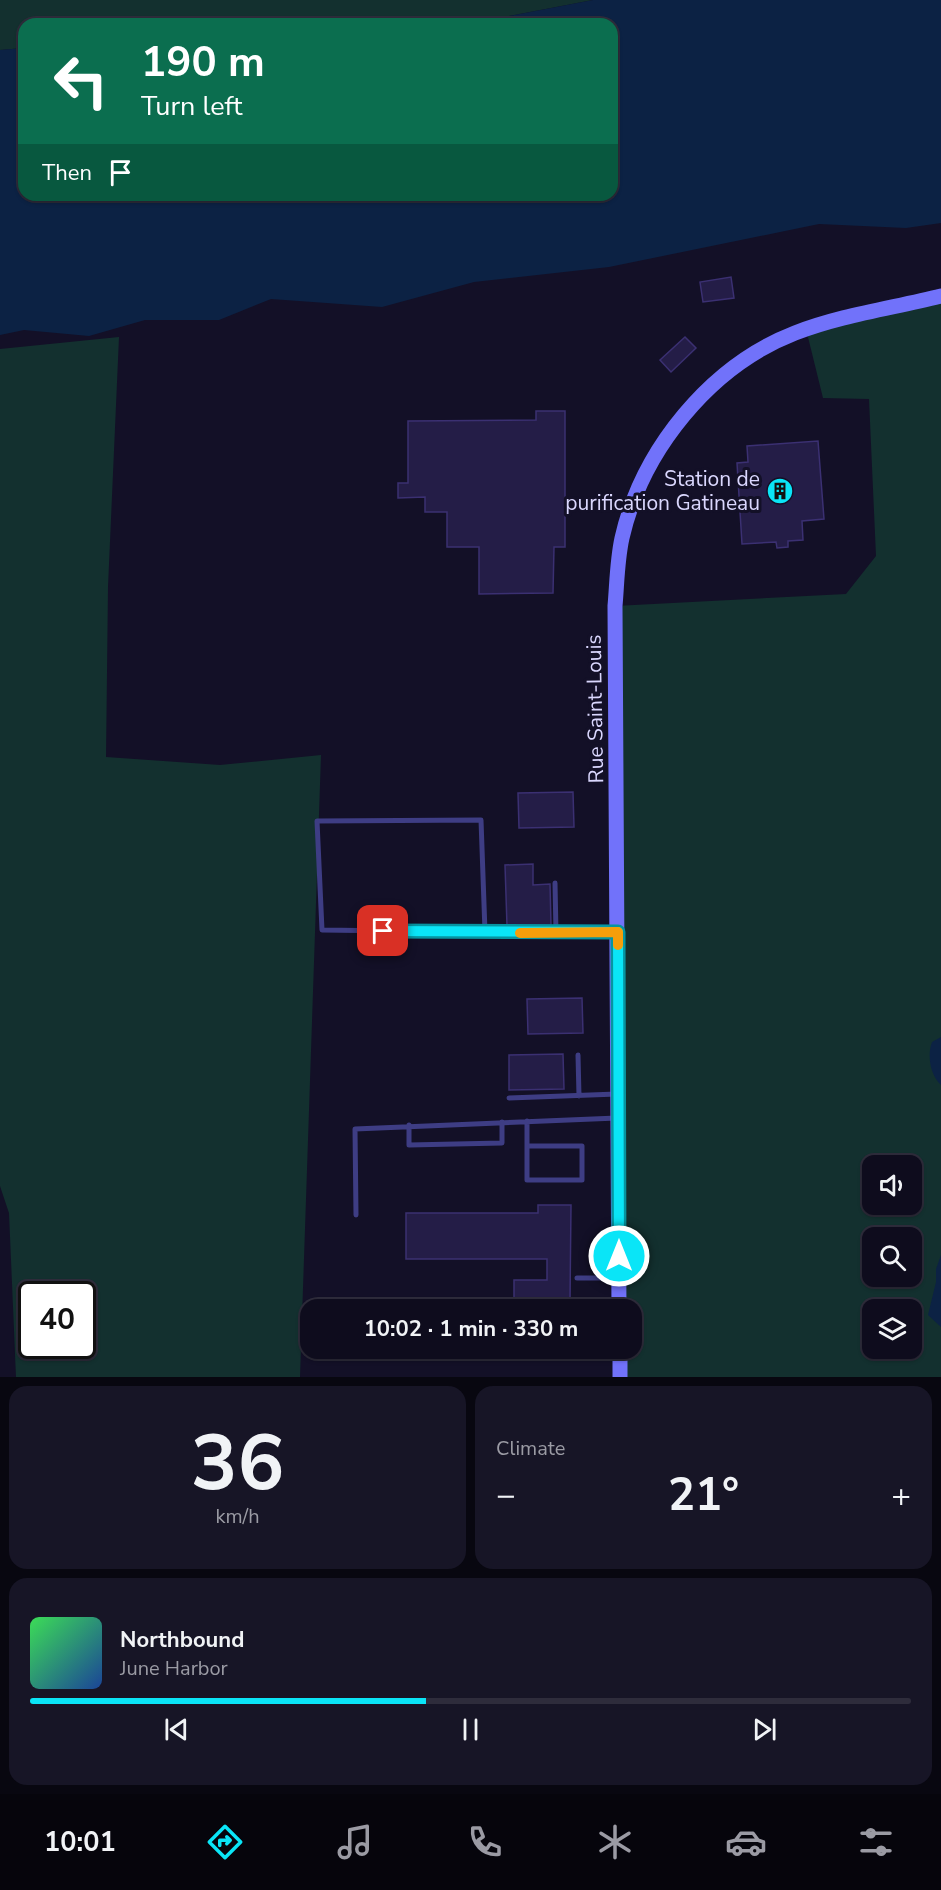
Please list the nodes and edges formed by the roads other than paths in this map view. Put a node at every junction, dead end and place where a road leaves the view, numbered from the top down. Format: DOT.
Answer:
graph roads {
  1 [pos="941,296"];
  2 [pos="555,883"];
  3 [pos="485,932"];
  4 [pos="618,932"];
  5 [pos="556,933"];
  6 [pos="578,1055"];
  7 [pos="619,1094"];
  8 [pos="579,1095"];
  9 [pos="509,1098"];
  10 [pos="619,1118"];
  11 [pos="528,1121"];
  12 [pos="502,1122"];
  13 [pos="409,1125"];
  14 [pos="527,1146"];
  15 [pos="356,1215"];
  16 [pos="577,1278"];
  17 [pos="619,1278"];
  18 [pos="619,1299"];
  19 [pos="620,1359"];
  20 [pos="620,1377"];
  1 -- 4 [label="street, Rue Saint-Louis"];
  2 -- 5 [label="lane"];
  3 -- 3 [label="lane"];
  3 -- 5 [label="lane"];
  4 -- 5 [label="lane"];
  4 -- 7 [label="street, Rue Saint-Louis"];
  6 -- 8 [label="lane"];
  7 -- 8 [label="lane"];
  7 -- 10 [label="street, Rue Saint-Louis"];
  8 -- 9 [label="lane"];
  10 -- 11 [label="lane"];
  10 -- 17 [label="street, Rue Saint-Louis"];
  11 -- 12 [label="lane"];
  11 -- 14 [label="lane"];
  12 -- 13 [label="lane"];
  12 -- 13 [label="lane"];
  13 -- 15 [label="lane"];
  14 -- 14 [label="lane"];
  16 -- 17 [label="lane"];
  17 -- 18 [label="street, Rue Saint-Louis"];
  19 -- 20 [label="street"];
}
